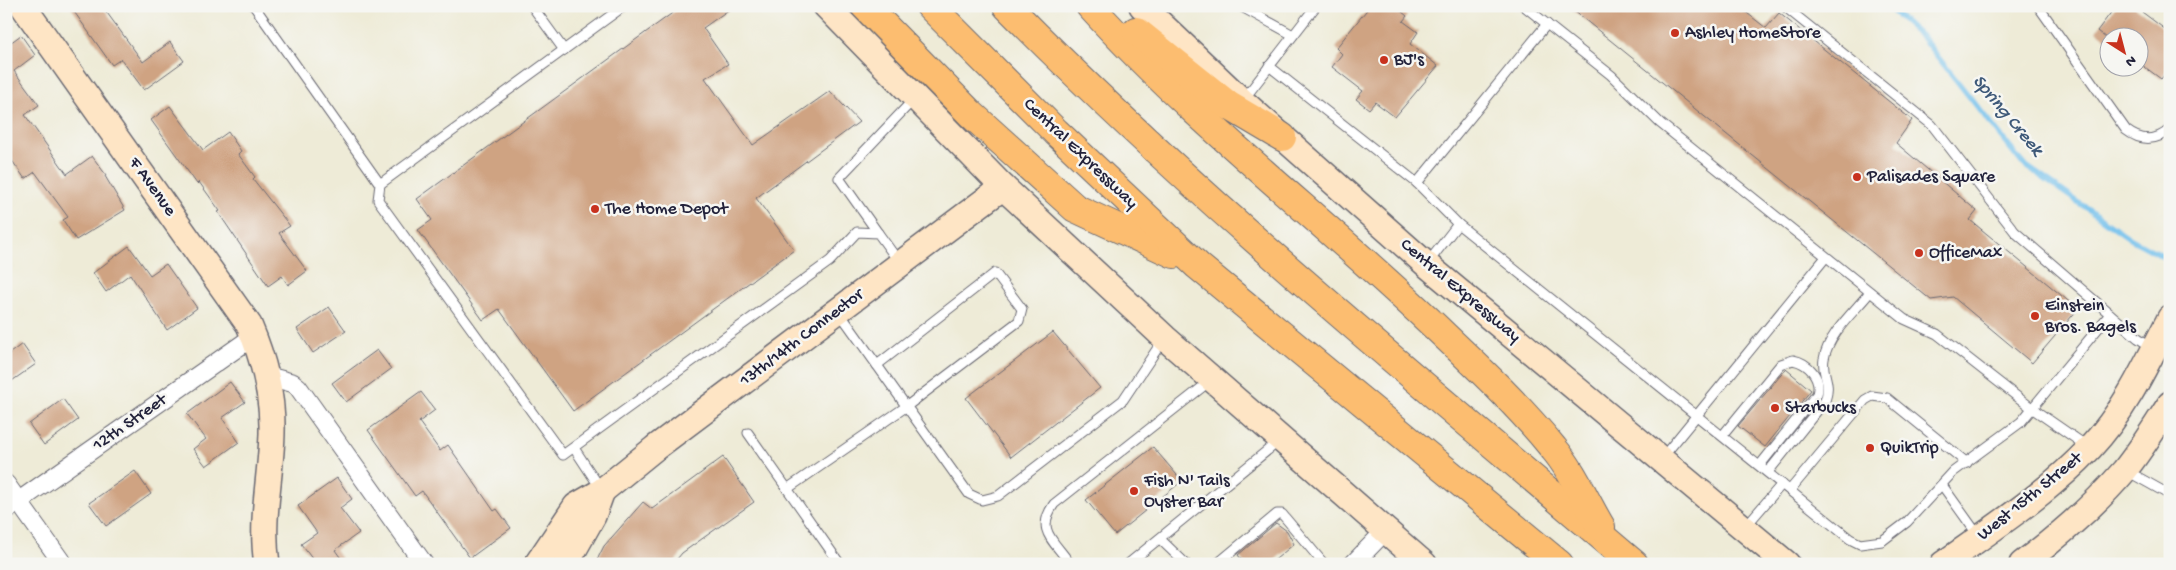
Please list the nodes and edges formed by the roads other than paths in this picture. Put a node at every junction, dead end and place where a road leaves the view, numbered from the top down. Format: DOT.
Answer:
graph roads {
  1 [pos="23,6"];
  2 [pos="254,6"];
  3 [pos="532,6"];
  4 [pos="624,6"];
  5 [pos="826,6"];
  6 [pos="864,6"];
  7 [pos="930,6"];
  8 [pos="1007,6"];
  9 [pos="1090,6"];
  10 [pos="1107,6"];
  11 [pos="1142,6"];
  12 [pos="1240,6"];
  13 [pos="1316,6"];
  14 [pos="1524,6"];
  15 [pos="1784,6"];
  16 [pos="2038,6"];
  17 [pos="1547,24"];
  18 [pos="1293,35"];
  19 [pos="564,50"];
  20 [pos="1269,66"];
  21 [pos="915,98"];
  22 [pos="1242,101"];
  23 [pos="2170,129"];
  24 [pos="1282,137"];
  25 [pos="1417,183"];
  26 [pos="380,184"];
  27 [pos="1003,187"];
  28 [pos="1458,224"];
  29 [pos="878,233"];
  30 [pos="1826,256"];
  31 [pos="901,264"];
  32 [pos="1427,264"];
  33 [pos="1198,266"];
  34 [pos="1870,292"];
  35 [pos="839,311"];
  36 [pos="2110,314"];
  37 [pos="2162,333"];
  38 [pos="254,336"];
  39 [pos="1165,338"];
  40 [pos="877,365"];
  41 [pos="267,376"];
  42 [pos="1212,379"];
  43 [pos="2170,404"];
  44 [pos="907,406"];
  45 [pos="2034,409"];
  46 [pos="1697,415"];
  47 [pos="748,433"];
  48 [pos="1722,435"];
  49 [pos="1282,439"];
  50 [pos="574,448"];
  51 [pos="2090,448"];
  52 [pos="1662,458"];
  53 [pos="1967,463"];
  54 [pos="1760,466"];
  55 [pos="2124,470"];
  56 [pos="1768,472"];
  57 [pos="6,484"];
  58 [pos="1782,484"];
  59 [pos="1942,485"];
  60 [pos="787,489"];
  61 [pos="602,490"];
  62 [pos="1790,490"];
  63 [pos="2170,495"];
  64 [pos="12,506"];
  65 [pos="1385,531"];
  66 [pos="1752,534"];
  67 [pos="1980,538"];
  68 [pos="1160,539"];
  69 [pos="1612,545"];
  70 [pos="63,564"];
  71 [pos="267,564"];
  72 [pos="424,564"];
  73 [pos="538,564"];
  74 [pos="566,564"];
  75 [pos="840,564"];
  76 [pos="1070,564"];
  77 [pos="1128,564"];
  78 [pos="1186,564"];
  79 [pos="1217,564"];
  80 [pos="1324,564"];
  81 [pos="1353,564"];
  82 [pos="1424,564"];
  83 [pos="1558,564"];
  84 [pos="1634,564"];
  85 [pos="1767,564"];
  86 [pos="1787,564"];
  87 [pos="1943,564"];
  88 [pos="2022,564"];
  1 -- 38 [label="main road, F Avenue"];
  2 -- 26 [label="lane"];
  3 -- 19 [label="lane"];
  4 -- 19 [label="lane"];
  5 -- 21 [label="main road"];
  6 -- 33 [label="highway"];
  7 -- 33 [label="highway, Central Expressway"];
  8 -- 69 [label="highway"];
  9 -- 69 [label="highway"];
  10 -- 24 [label="highway"];
  11 -- 22 [label="main road, Central Expressway"];
  12 -- 18 [label="lane"];
  13 -- 18 [label="lane"];
  14 -- 17 [label="lane"];
  15 -- 36 [label="lane"];
  16 -- 23 [label="lane"];
  17 -- 25 [label="lane"];
  17 -- 30 [label="lane"];
  18 -- 20 [label="lane"];
  19 -- 26 [label="lane"];
  20 -- 22 [label="lane"];
  20 -- 25 [label="lane"];
  21 -- 27 [label="main road"];
  21 -- 29 [label="lane"];
  22 -- 24 [label="main road, Central Expressway"];
  24 -- 32 [label="main road, Central Expressway"];
  25 -- 28 [label="lane"];
  26 -- 50 [label="lane"];
  27 -- 31 [label="main road, 13th/14th Connector"];
  27 -- 39 [label="main road"];
  28 -- 32 [label="lane"];
  28 -- 46 [label="lane"];
  29 -- 31 [label="lane"];
  29 -- 50 [label="lane"];
  30 -- 34 [label="lane"];
  30 -- 46 [label="lane"];
  31 -- 35 [label="main road, 13th/14th Connector"];
  32 -- 52 [label="main road, Central Expressway"];
  33 -- 83 [label="highway, Central Expressway"];
  34 -- 45 [label="lane"];
  34 -- 56 [label="lane"];
  35 -- 40 [label="lane"];
  35 -- 61 [label="main road, 13th/14th Connector"];
  36 -- 37 [label="lane"];
  36 -- 45 [label="lane"];
  37 -- 51 [label="main road, West 15th Street"];
  38 -- 41 [label="main road, F Avenue"];
  38 -- 64 [label="street, 12th Street"];
  39 -- 42 [label="main road"];
  39 -- 44 [label="lane"];
  40 -- 44 [label="lane"];
  40 -- 44 [label="lane"];
  41 -- 71 [label="main road, F Avenue"];
  41 -- 72 [label="street"];
  42 -- 49 [label="main road"];
  42 -- 76 [label="lane"];
  43 -- 55 [label="main road"];
  44 -- 60 [label="lane"];
  45 -- 51 [label="lane"];
  45 -- 53 [label="lane"];
  46 -- 48 [label="lane"];
  46 -- 52 [label="lane"];
  47 -- 60 [label="lane"];
  48 -- 54 [label="lane"];
  48 -- 54 [label="lane"];
  49 -- 65 [label="main road"];
  49 -- 68 [label="lane"];
  50 -- 61 [label="lane"];
  51 -- 55 [label="main road"];
  51 -- 67 [label="main road, West 15th Street"];
  52 -- 66 [label="main road, Central Expressway"];
  53 -- 59 [label="lane"];
  53 -- 62 [label="lane"];
  54 -- 56 [label="lane"];
  55 -- 63 [label="lane"];
  55 -- 88 [label="main road"];
  56 -- 58 [label="lane"];
  57 -- 64 [label="street"];
  58 -- 62 [label="lane"];
  58 -- 66 [label="lane"];
  59 -- 62 [label="lane"];
  59 -- 67 [label="lane"];
  60 -- 75 [label="lane"];
  61 -- 73 [label="main road, 13th/14th Connector"];
  61 -- 74 [label="main road"];
  64 -- 70 [label="street"];
  65 -- 81 [label="street"];
  65 -- 82 [label="main road"];
  66 -- 85 [label="main road"];
  66 -- 86 [label="main road, Central Expressway"];
  67 -- 87 [label="main road, West 15th Street"];
  68 -- 77 [label="lane"];
  68 -- 78 [label="lane"];
  69 -- 84 [label="highway"];
  79 -- 80 [label="lane"];
}
